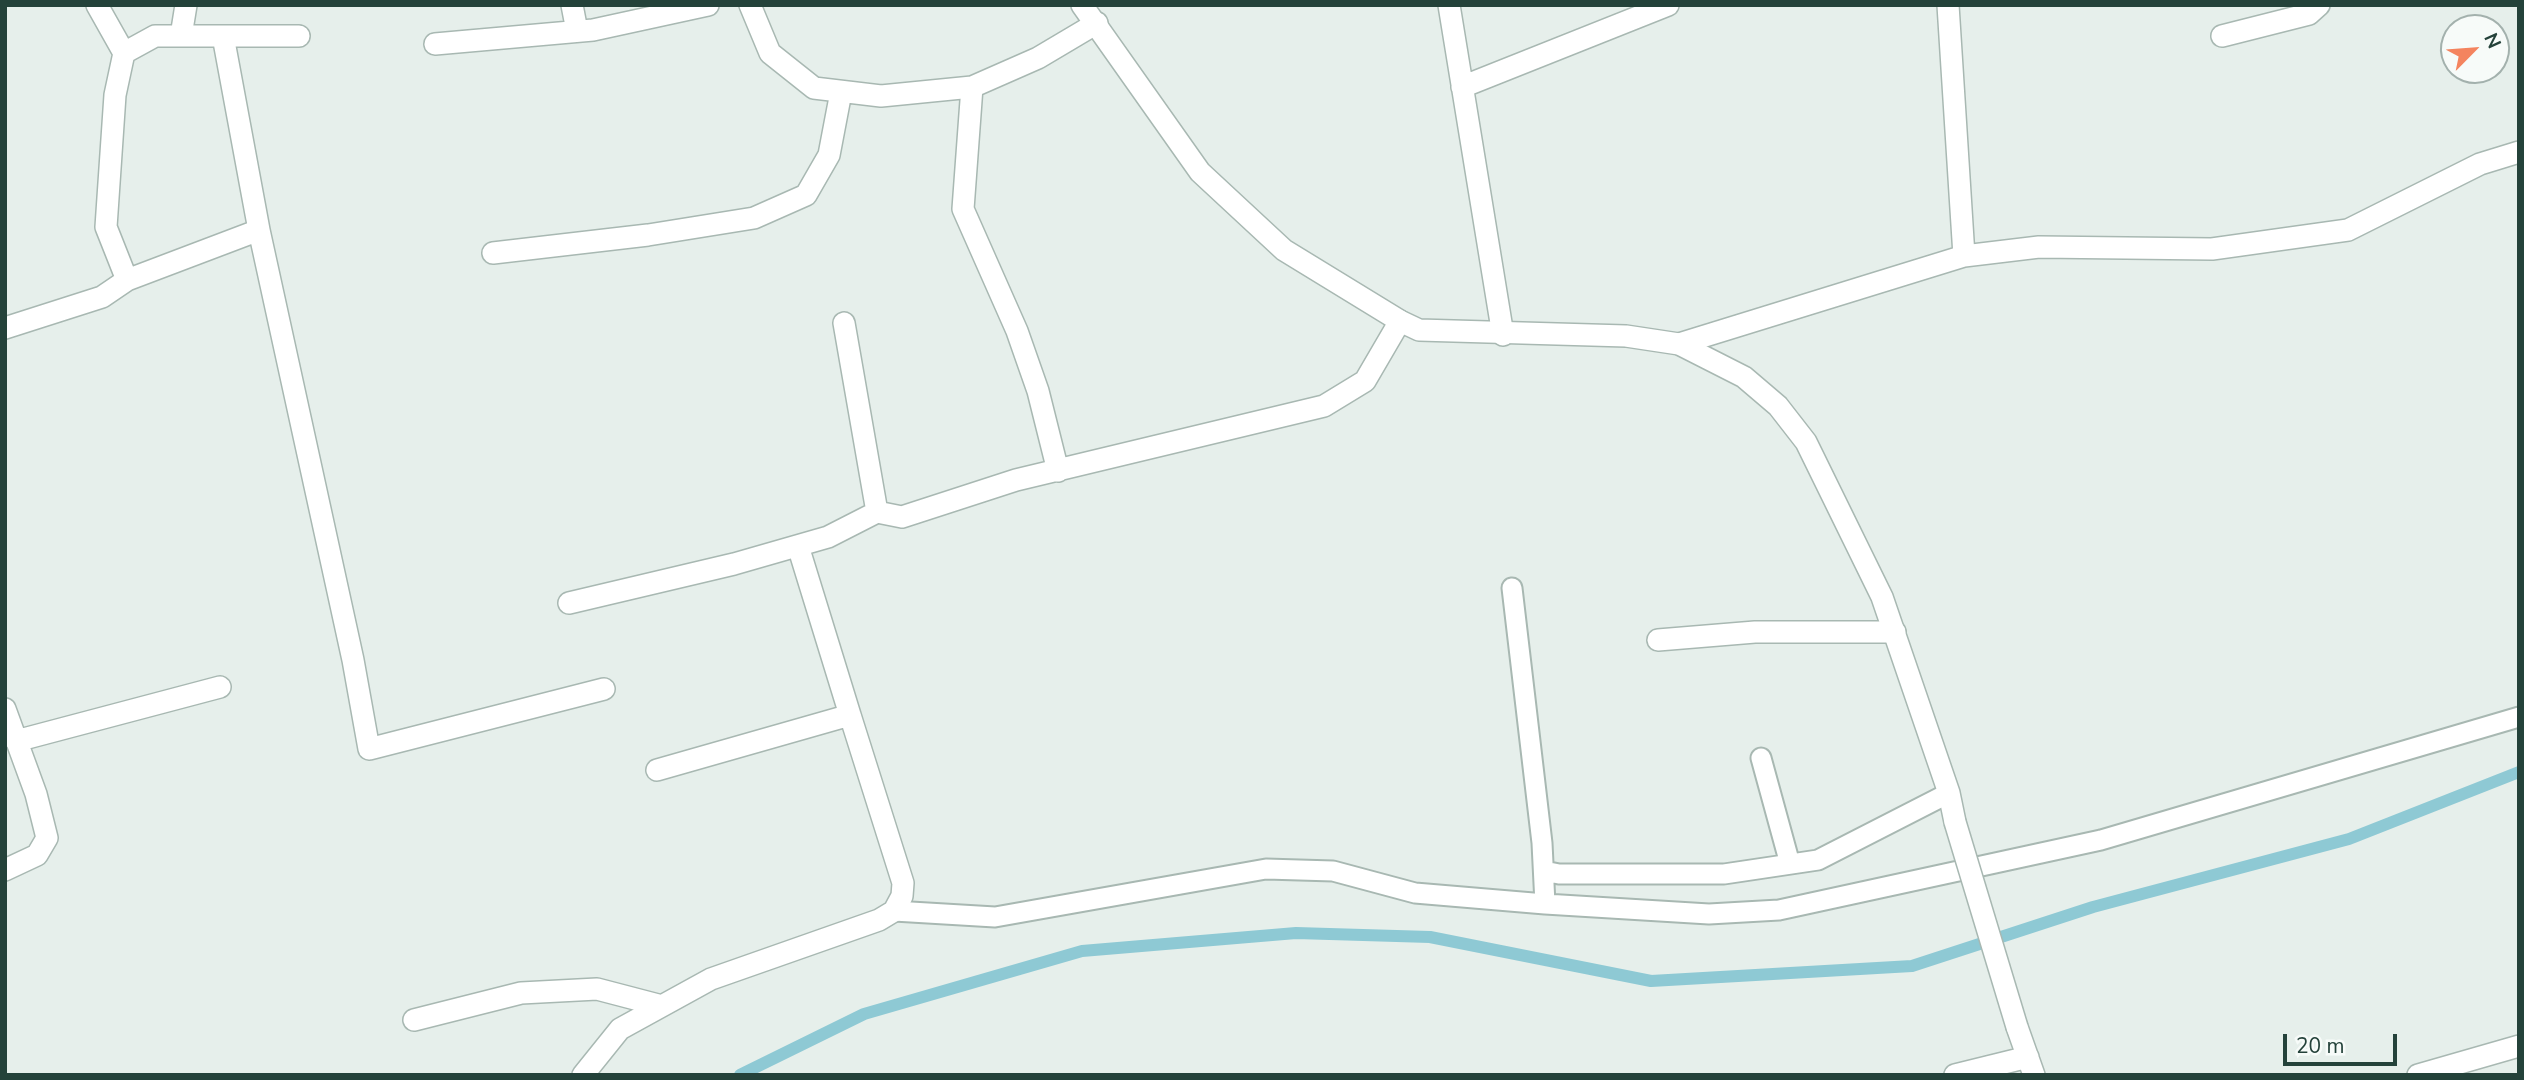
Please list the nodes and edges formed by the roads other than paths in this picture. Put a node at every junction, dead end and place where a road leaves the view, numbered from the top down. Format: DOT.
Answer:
graph roads {
  1 [pos="97,5"];
  2 [pos="186,5"];
  3 [pos="572,5"];
  4 [pos="708,5"];
  5 [pos="750,5"];
  6 [pos="1082,5"];
  7 [pos="1449,5"];
  8 [pos="1668,5"];
  9 [pos="1948,5"];
  10 [pos="2319,5"];
  11 [pos="1097,23"];
  12 [pos="577,31"];
  13 [pos="181,36"];
  14 [pos="223,36"];
  15 [pos="299,36"];
  16 [pos="2222,36"];
  17 [pos="435,44"];
  18 [pos="124,53"];
  19 [pos="972,87"];
  20 [pos="1462,87"];
  21 [pos="841,92"];
  22 [pos="2519,152"];
  23 [pos="260,230"];
  24 [pos="494,253"];
  25 [pos="1964,256"];
  26 [pos="128,280"];
  27 [pos="1400,321"];
  28 [pos="844,323"];
  29 [pos="5,328"];
  30 [pos="1503,334"];
  31 [pos="1679,344"];
  32 [pos="1058,471"];
  33 [pos="877,512"];
  34 [pos="798,546"];
  35 [pos="1511,588"];
  36 [pos="569,603"];
  37 [pos="1895,632"];
  38 [pos="1658,640"];
  39 [pos="220,687"];
  40 [pos="604,690"];
  41 [pos="5,709"];
  42 [pos="850,715"];
  43 [pos="2519,717"];
  44 [pos="16,741"];
  45 [pos="1761,758"];
  46 [pos="657,770"];
  47 [pos="1949,793"];
  48 [pos="1790,864"];
  49 [pos="5,870"];
  50 [pos="1544,871"];
  51 [pos="1545,904"];
  52 [pos="894,911"];
  53 [pos="662,1006"];
  54 [pos="414,1020"];
  55 [pos="2519,1046"];
  56 [pos="2031,1066"];
  57 [pos="583,1075"];
  58 [pos="1955,1075"];
  59 [pos="2418,1075"];
  1 -- 18 [label="street"];
  2 -- 13 [label="street"];
  3 -- 12 [label="street"];
  4 -- 12 [label="street"];
  5 -- 21 [label="street"];
  6 -- 11 [label="street"];
  7 -- 20 [label="street"];
  8 -- 20 [label="street"];
  9 -- 25 [label="street"];
  10 -- 16 [label="street"];
  11 -- 19 [label="street"];
  11 -- 27 [label="street"];
  12 -- 17 [label="street"];
  13 -- 14 [label="street"];
  13 -- 18 [label="street"];
  14 -- 15 [label="street"];
  14 -- 23 [label="street"];
  18 -- 26 [label="street"];
  19 -- 21 [label="street"];
  19 -- 32 [label="street"];
  20 -- 30 [label="street"];
  21 -- 24 [label="street"];
  22 -- 25 [label="street"];
  23 -- 26 [label="street"];
  23 -- 40 [label="street"];
  25 -- 31 [label="street"];
  26 -- 29 [label="street"];
  27 -- 30 [label="street"];
  27 -- 32 [label="street"];
  28 -- 33 [label="street"];
  30 -- 31 [label="street"];
  31 -- 37 [label="street"];
  32 -- 33 [label="street"];
  33 -- 34 [label="street"];
  34 -- 36 [label="street"];
  34 -- 42 [label="street"];
  35 -- 50 [label="lane"];
  37 -- 38 [label="street"];
  37 -- 47 [label="street"];
  39 -- 44 [label="street"];
  41 -- 44 [label="street"];
  42 -- 46 [label="street"];
  42 -- 52 [label="street"];
  43 -- 51 [label="lane"];
  44 -- 49 [label="street"];
  45 -- 48 [label="lane"];
  47 -- 48 [label="lane"];
  47 -- 56 [label="street, bridge"];
  48 -- 50 [label="lane"];
  50 -- 51 [label="lane"];
  51 -- 52 [label="lane"];
  52 -- 53 [label="street"];
  53 -- 54 [label="street"];
  53 -- 57 [label="street"];
  55 -- 59 [label="street"];
  56 -- 58 [label="street"];
}
